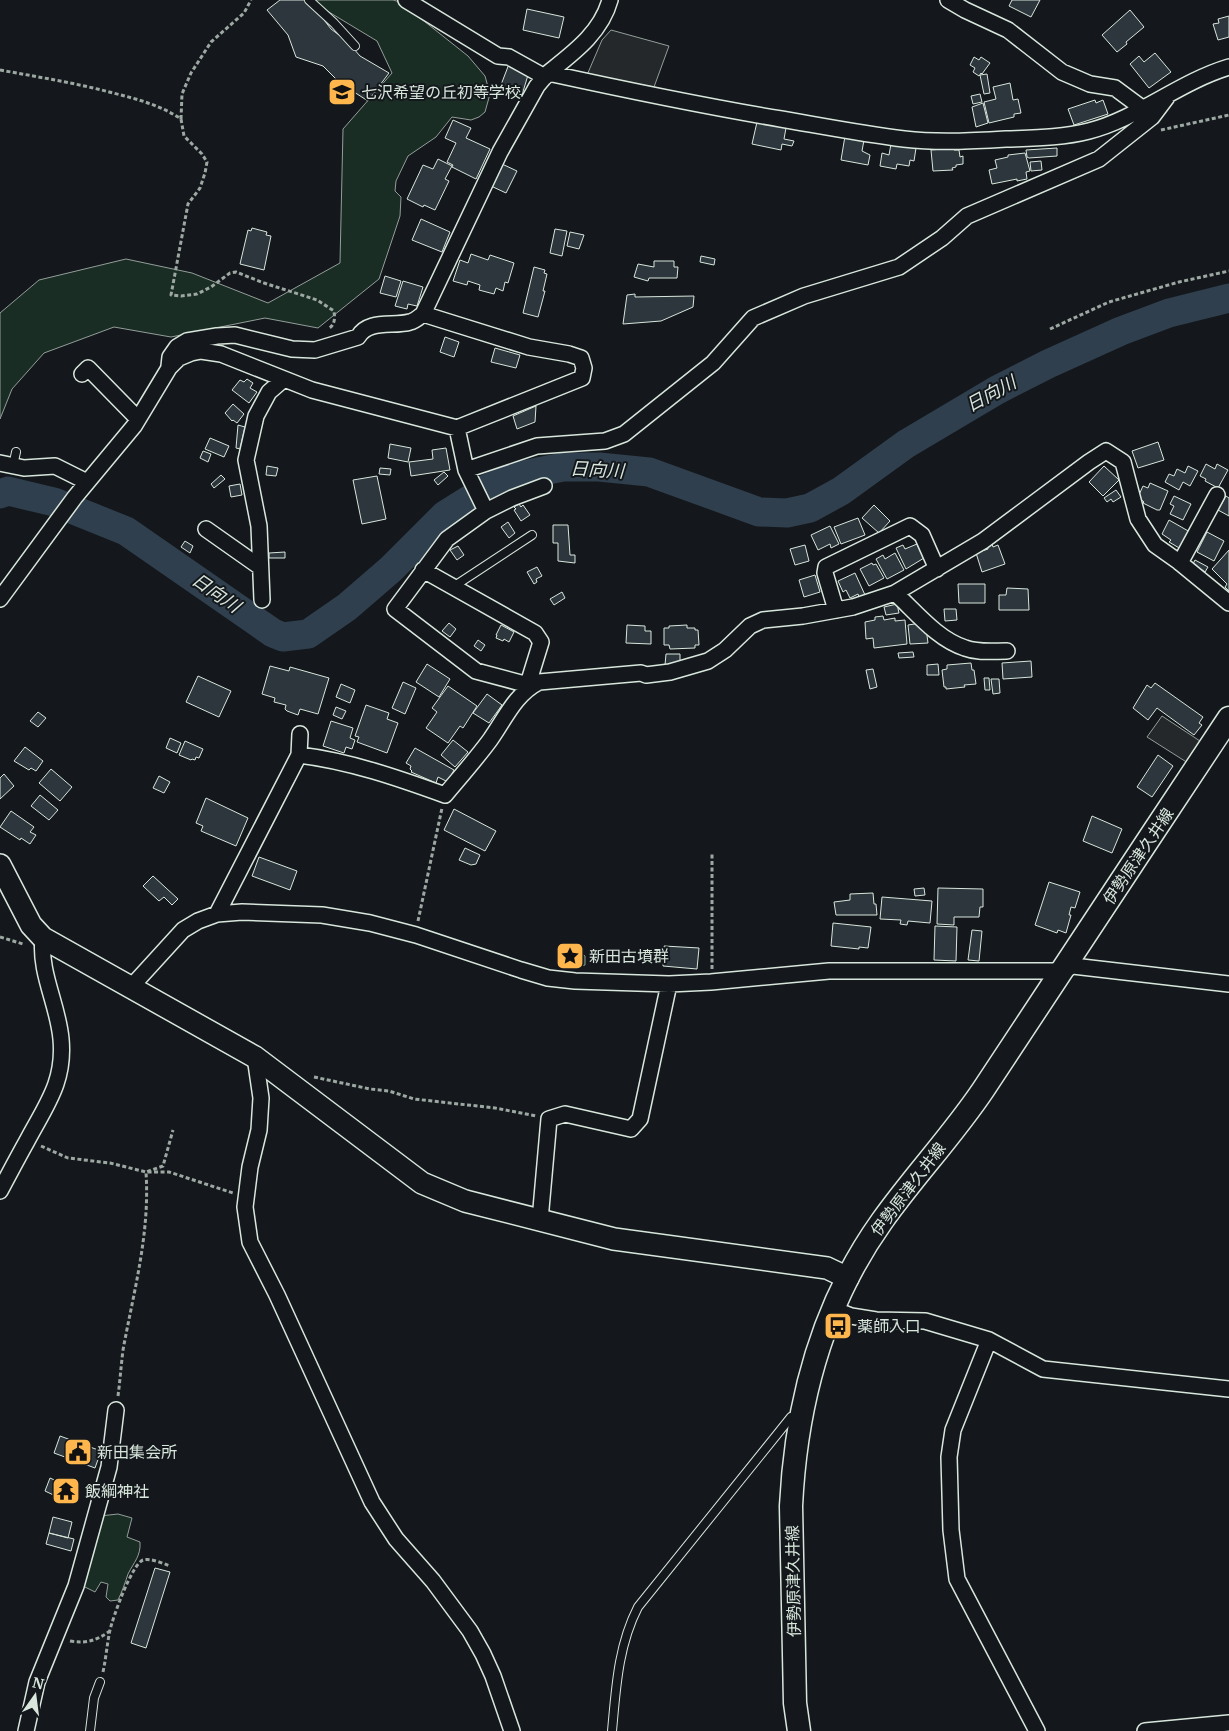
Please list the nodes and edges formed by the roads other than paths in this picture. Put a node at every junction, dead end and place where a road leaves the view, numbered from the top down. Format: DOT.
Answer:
graph roads {
  1 [pos="308,0"];
  2 [pos="406,0"];
  3 [pos="610,0"];
  4 [pos="948,0"];
  5 [pos="354,46"];
  6 [pos="1229,67"];
  7 [pos="546,75"];
  8 [pos="1170,93"];
  9 [pos="1142,108"];
  10 [pos="423,314"];
  11 [pos="169,368"];
  12 [pos="82,374"];
  13 [pos="284,379"];
  14 [pos="138,419"];
  15 [pos="458,428"];
  16 [pos="9,460"];
  17 [pos="468,473"];
  18 [pos="87,482"];
  19 [pos="544,486"];
  20 [pos="1208,501"];
  21 [pos="484,508"];
  22 [pos="206,529"];
  23 [pos="532,535"];
  24 [pos="1180,563"];
  25 [pos="260,568"];
  26 [pos="936,568"];
  27 [pos="423,570"];
  28 [pos="453,587"];
  29 [pos="895,593"];
  30 [pos="0,599"];
  31 [pos="262,600"];
  32 [pos="1229,603"];
  33 [pos="836,610"];
  34 [pos="1007,651"];
  35 [pos="530,685"];
  36 [pos="1229,718"];
  37 [pos="300,734"];
  38 [pos="299,755"];
  39 [pos="0,865"];
  40 [pos="218,914"];
  41 [pos="44,938"];
  42 [pos="1061,971"];
  43 [pos="669,984"];
  44 [pos="1229,984"];
  45 [pos="131,987"];
  46 [pos="255,1057"];
  47 [pos="0,1191"];
  48 [pos="540,1220"];
  49 [pos="848,1278"];
  50 [pos="833,1309"];
  51 [pos="988,1340"];
  52 [pos="1229,1389"];
  53 [pos="116,1410"];
  54 [pos="800,1416"];
  55 [pos="100,1682"];
  56 [pos="1229,1723"];
  57 [pos="26,1731"];
  58 [pos="90,1731"];
  59 [pos="512,1731"];
  60 [pos="612,1731"];
  61 [pos="799,1731"];
  62 [pos="1037,1731"];
  63 [pos="1144,1731"];
  1 -- 5 [label="lane"];
  2 -- 7 [label="street"];
  3 -- 7 [label="street"];
  4 -- 9 [label="street"];
  6 -- 8 [label="street"];
  7 -- 9 [label="street"];
  7 -- 10 [label="street"];
  8 -- 9 [label="street"];
  8 -- 17 [label="street"];
  10 -- 11 [label="street"];
  10 -- 15 [label="street"];
  11 -- 13 [label="street"];
  11 -- 14 [label="street"];
  12 -- 14 [label="street"];
  13 -- 15 [label="street"];
  13 -- 25 [label="street"];
  14 -- 18 [label="street"];
  15 -- 17 [label="street"];
  16 -- 18 [label="street"];
  17 -- 21 [label="street"];
  18 -- 30 [label="street"];
  19 -- 21 [label="street"];
  20 -- 24 [label="street"];
  21 -- 27 [label="street"];
  22 -- 25 [label="street"];
  23 -- 28 [label="lane"];
  24 -- 26 [label="street"];
  24 -- 32 [label="street"];
  25 -- 31 [label="street"];
  26 -- 29 [label="street"];
  26 -- 33 [label="street"];
  27 -- 28 [label="street"];
  27 -- 35 [label="street"];
  28 -- 35 [label="street"];
  29 -- 33 [label="street"];
  29 -- 34 [label="street"];
  33 -- 35 [label="street"];
  35 -- 38 [label="street"];
  36 -- 42 [label="main road, 伊勢原津久井線"];
  37 -- 38 [label="street"];
  38 -- 40 [label="street"];
  39 -- 41 [label="street"];
  40 -- 43 [label="street"];
  40 -- 45 [label="street"];
  41 -- 45 [label="street"];
  41 -- 47 [label="street"];
  42 -- 43 [label="street"];
  42 -- 44 [label="street"];
  42 -- 49 [label="main road, 伊勢原津久井線"];
  43 -- 48 [label="street"];
  45 -- 46 [label="street"];
  46 -- 48 [label="street"];
  46 -- 59 [label="street"];
  48 -- 49 [label="street"];
  49 -- 50 [label="main road, 伊勢原津久井線"];
  50 -- 51 [label="street"];
  50 -- 54 [label="main road, 伊勢原津久井線"];
  51 -- 52 [label="street"];
  51 -- 62 [label="street"];
  53 -- 57 [label="street"];
  54 -- 60 [label="lane"];
  54 -- 61 [label="main road, 伊勢原津久井線"];
  55 -- 58 [label="lane"];
  56 -- 63 [label="street"];
}
